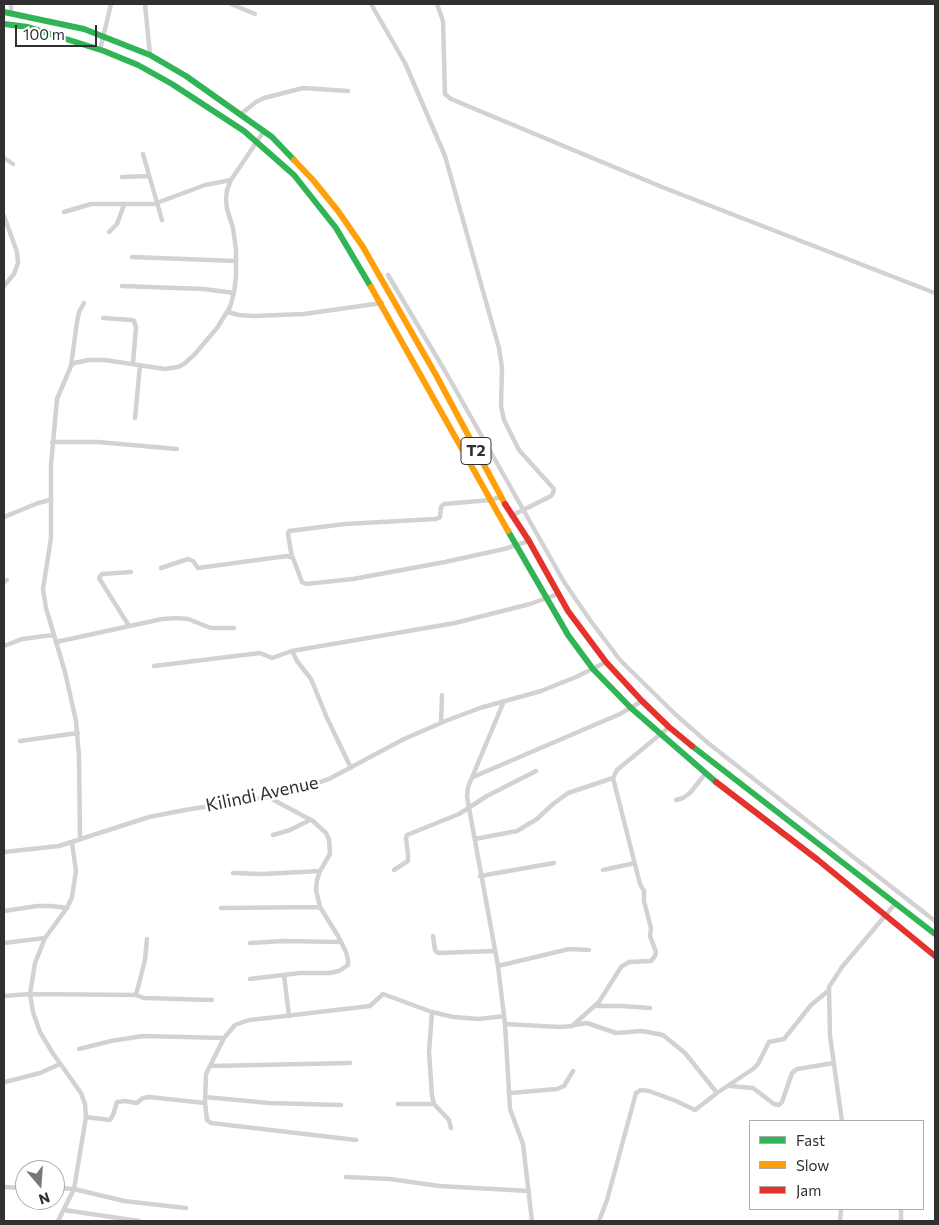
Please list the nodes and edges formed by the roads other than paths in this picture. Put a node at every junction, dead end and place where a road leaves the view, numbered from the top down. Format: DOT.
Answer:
graph roads {
  1 [pos="11,4"];
  2 [pos="111,4"];
  3 [pos="145,4"];
  4 [pos="231,4"];
  5 [pos="370,4"];
  6 [pos="437,4"];
  7 [pos="7,12"];
  8 [pos="256,14"];
  9 [pos="4,24"];
  10 [pos="105,36"];
  11 [pos="100,50"];
  12 [pos="150,55"];
  13 [pos="348,91"];
  14 [pos="242,114"];
  15 [pos="264,131"];
  16 [pos="256,143"];
  17 [pos="143,154"];
  18 [pos="4,158"];
  19 [pos="13,164"];
  20 [pos="149,176"];
  21 [pos="122,177"];
  22 [pos="231,180"];
  23 [pos="156,204"];
  24 [pos="124,205"];
  25 [pos="64,212"];
  26 [pos="4,216"];
  27 [pos="162,220"];
  28 [pos="109,232"];
  29 [pos="132,257"];
  30 [pos="236,261"];
  31 [pos="388,275"];
  32 [pos="4,286"];
  33 [pos="122,286"];
  34 [pos="234,293"];
  35 [pos="935,293"];
  36 [pos="84,302"];
  37 [pos="382,303"];
  38 [pos="228,312"];
  39 [pos="103,318"];
  40 [pos="133,363"];
  41 [pos="140,365"];
  42 [pos="71,366"];
  43 [pos="135,418"];
  44 [pos="52,442"];
  45 [pos="177,449"];
  46 [pos="501,497"];
  47 [pos="50,500"];
  48 [pos="490,500"];
  49 [pos="523,509"];
  50 [pos="511,516"];
  51 [pos="4,517"];
  52 [pos="529,541"];
  53 [pos="516,546"];
  54 [pos="292,557"];
  55 [pos="161,568"];
  56 [pos="131,572"];
  57 [pos="558,594"];
  58 [pos="546,598"];
  59 [pos="129,626"];
  60 [pos="234,628"];
  61 [pos="54,635"];
  62 [pos="56,642"];
  63 [pos="4,646"];
  64 [pos="292,651"];
  65 [pos="606,662"];
  66 [pos="154,666"];
  67 [pos="593,669"];
  68 [pos="442,695"];
  69 [pos="504,701"];
  70 [pos="642,702"];
  71 [pos="631,708"];
  72 [pos="441,723"];
  73 [pos="669,727"];
  74 [pos="78,733"];
  75 [pos="661,735"];
  76 [pos="20,742"];
  77 [pos="351,768"];
  78 [pos="536,770"];
  79 [pos="706,774"];
  80 [pos="473,777"];
  81 [pos="613,778"];
  82 [pos="268,796"];
  83 [pos="676,800"];
  84 [pos="469,806"];
  85 [pos="310,820"];
  86 [pos="273,835"];
  87 [pos="80,839"];
  88 [pos="475,839"];
  89 [pos="72,843"];
  90 [pos="4,852"];
  91 [pos="554,863"];
  92 [pos="635,863"];
  93 [pos="394,870"];
  94 [pos="603,870"];
  95 [pos="320,871"];
  96 [pos="234,873"];
  97 [pos="480,876"];
  98 [pos="895,904"];
  99 [pos="320,907"];
  100 [pos="67,908"];
  101 [pos="222,908"];
  102 [pos="4,911"];
  103 [pos="886,916"];
  104 [pos="935,921"];
  105 [pos="935,934"];
  106 [pos="433,936"];
  107 [pos="45,938"];
  108 [pos="148,939"];
  109 [pos="341,942"];
  110 [pos="4,943"];
  111 [pos="250,943"];
  112 [pos="589,950"];
  113 [pos="494,951"];
  114 [pos="935,956"];
  115 [pos="498,966"];
  116 [pos="284,975"];
  117 [pos="250,979"];
  118 [pos="828,991"];
  119 [pos="30,994"];
  120 [pos="136,995"];
  121 [pos="4,996"];
  122 [pos="212,1000"];
  123 [pos="595,1006"];
  124 [pos="650,1008"];
  125 [pos="432,1012"];
  126 [pos="288,1016"];
  127 [pos="504,1016"];
  128 [pos="506,1024"];
  129 [pos="572,1026"];
  130 [pos="224,1038"];
  131 [pos="80,1048"];
  132 [pos="350,1063"];
  133 [pos="834,1063"];
  134 [pos="60,1064"];
  135 [pos="211,1066"];
  136 [pos="573,1071"];
  137 [pos="4,1082"];
  138 [pos="729,1086"];
  139 [pos="510,1092"];
  140 [pos="717,1092"];
  141 [pos="205,1098"];
  142 [pos="205,1104"];
  143 [pos="398,1104"];
  144 [pos="434,1104"];
  145 [pos="341,1105"];
  146 [pos="86,1117"];
  147 [pos="842,1120"];
  148 [pos="451,1128"];
  149 [pos="356,1140"];
  150 [pos="346,1177"];
  151 [pos="65,1189"];
  152 [pos="74,1189"];
  153 [pos="529,1191"];
  154 [pos="65,1208"];
  155 [pos="186,1208"];
  156 [pos="64,1210"];
  157 [pos="58,1221"];
  158 [pos="139,1221"];
  159 [pos="532,1221"];
  160 [pos="599,1221"];
  1 -- 7 [label="street"];
  2 -- 10 [label="street"];
  3 -- 12 [label="street"];
  4 -- 8 [label="street"];
  5 -- 49 [label="street"];
  6 -- 35 [label="street"];
  7 -- 10 [label="main road, T2"];
  9 -- 11 [label="main road"];
  10 -- 11 [label="street"];
  10 -- 12 [label="main road, T2"];
  11 -- 16 [label="main road"];
  12 -- 14 [label="main road, T2"];
  13 -- 14 [label="street"];
  14 -- 15 [label="main road, T2"];
  15 -- 16 [label="street"];
  15 -- 46 [label="main road, T2"];
  16 -- 22 [label="street"];
  16 -- 37 [label="main road"];
  17 -- 20 [label="street"];
  18 -- 19 [label="street"];
  20 -- 21 [label="street"];
  20 -- 23 [label="street"];
  22 -- 23 [label="street"];
  22 -- 30 [label="street"];
  23 -- 24 [label="street"];
  23 -- 27 [label="street"];
  24 -- 25 [label="street"];
  24 -- 28 [label="street"];
  26 -- 32 [label="street"];
  29 -- 30 [label="street"];
  30 -- 34 [label="street"];
  31 -- 49 [label="street"];
  33 -- 34 [label="street"];
  34 -- 38 [label="street"];
  36 -- 42 [label="street"];
  37 -- 38 [label="street"];
  37 -- 48 [label="main road"];
  38 -- 41 [label="street"];
  39 -- 40 [label="street"];
  40 -- 41 [label="street"];
  40 -- 42 [label="street"];
  41 -- 43 [label="street"];
  42 -- 44 [label="street"];
  44 -- 45 [label="street"];
  44 -- 47 [label="street"];
  46 -- 48 [label="street"];
  46 -- 50 [label="main road, T2"];
  47 -- 51 [label="street"];
  47 -- 61 [label="street"];
  48 -- 53 [label="main road"];
  48 -- 54 [label="street"];
  49 -- 50 [label="street"];
  49 -- 104 [label="street"];
  50 -- 52 [label="main road, T2"];
  52 -- 53 [label="street"];
  52 -- 57 [label="main road, T2"];
  53 -- 54 [label="street"];
  53 -- 58 [label="main road"];
  54 -- 55 [label="street"];
  56 -- 59 [label="street"];
  57 -- 58 [label="street"];
  57 -- 65 [label="main road, T2"];
  58 -- 64 [label="street"];
  58 -- 67 [label="main road"];
  59 -- 60 [label="street"];
  59 -- 62 [label="street"];
  61 -- 62 [label="street"];
  61 -- 63 [label="street"];
  62 -- 74 [label="street"];
  64 -- 66 [label="street"];
  64 -- 77 [label="street"];
  65 -- 67 [label="street, Kilindi Avenue"];
  65 -- 70 [label="main road, T2"];
  67 -- 69 [label="street, Kilindi Avenue"];
  67 -- 71 [label="main road"];
  68 -- 72 [label="street"];
  69 -- 72 [label="street, Kilindi Avenue"];
  69 -- 80 [label="street"];
  70 -- 71 [label="street"];
  70 -- 73 [label="main road, T2"];
  71 -- 75 [label="main road"];
  71 -- 80 [label="street"];
  72 -- 77 [label="street, Kilindi Avenue"];
  73 -- 75 [label="street"];
  73 -- 98 [label="main road, T2"];
  74 -- 76 [label="street"];
  74 -- 87 [label="street"];
  75 -- 79 [label="main road"];
  75 -- 81 [label="street"];
  77 -- 82 [label="street, Kilindi Avenue"];
  78 -- 84 [label="street"];
  79 -- 83 [label="street"];
  79 -- 103 [label="main road"];
  80 -- 84 [label="street"];
  81 -- 88 [label="street"];
  81 -- 92 [label="street"];
  82 -- 85 [label="street"];
  82 -- 87 [label="street, Kilindi Avenue"];
  84 -- 88 [label="street"];
  84 -- 93 [label="street"];
  85 -- 86 [label="street"];
  85 -- 95 [label="street"];
  87 -- 89 [label="street, Kilindi Avenue"];
  88 -- 97 [label="street"];
  89 -- 90 [label="street, Kilindi Avenue"];
  89 -- 100 [label="street"];
  91 -- 97 [label="street"];
  92 -- 94 [label="street"];
  92 -- 123 [label="street"];
  95 -- 96 [label="street"];
  95 -- 99 [label="street"];
  97 -- 113 [label="street"];
  98 -- 103 [label="street"];
  98 -- 105 [label="main road, T2"];
  99 -- 101 [label="street"];
  99 -- 109 [label="street"];
  100 -- 102 [label="street"];
  100 -- 107 [label="street"];
  103 -- 114 [label="main road"];
  103 -- 118 [label="street"];
  106 -- 113 [label="street"];
  107 -- 110 [label="street"];
  107 -- 119 [label="street"];
  108 -- 120 [label="street"];
  109 -- 111 [label="street"];
  109 -- 116 [label="street"];
  112 -- 115 [label="street"];
  113 -- 115 [label="street"];
  115 -- 127 [label="street"];
  116 -- 117 [label="street"];
  116 -- 126 [label="street"];
  118 -- 133 [label="street"];
  118 -- 138 [label="street"];
  119 -- 120 [label="street"];
  119 -- 121 [label="street"];
  119 -- 134 [label="street"];
  120 -- 122 [label="street"];
  123 -- 124 [label="street"];
  123 -- 129 [label="street"];
  125 -- 126 [label="street"];
  125 -- 127 [label="street"];
  125 -- 144 [label="street"];
  126 -- 130 [label="street"];
  127 -- 128 [label="street"];
  128 -- 129 [label="street"];
  128 -- 139 [label="street"];
  129 -- 140 [label="street"];
  130 -- 131 [label="street"];
  130 -- 135 [label="street"];
  132 -- 135 [label="street"];
  133 -- 138 [label="street"];
  133 -- 147 [label="street"];
  134 -- 137 [label="street"];
  134 -- 146 [label="street"];
  135 -- 141 [label="street"];
  136 -- 139 [label="street"];
  138 -- 140 [label="street"];
  139 -- 153 [label="street"];
  140 -- 160 [label="street"];
  141 -- 142 [label="street"];
  141 -- 145 [label="street"];
  142 -- 146 [label="street"];
  142 -- 149 [label="street"];
  143 -- 144 [label="street"];
  144 -- 148 [label="street"];
  146 -- 152 [label="street"];
  150 -- 153 [label="street"];
  151 -- 152 [label="street"];
  152 -- 154 [label="street"];
  152 -- 155 [label="street"];
  153 -- 159 [label="street"];
  156 -- 157 [label="street"];
  156 -- 158 [label="street"];
}
